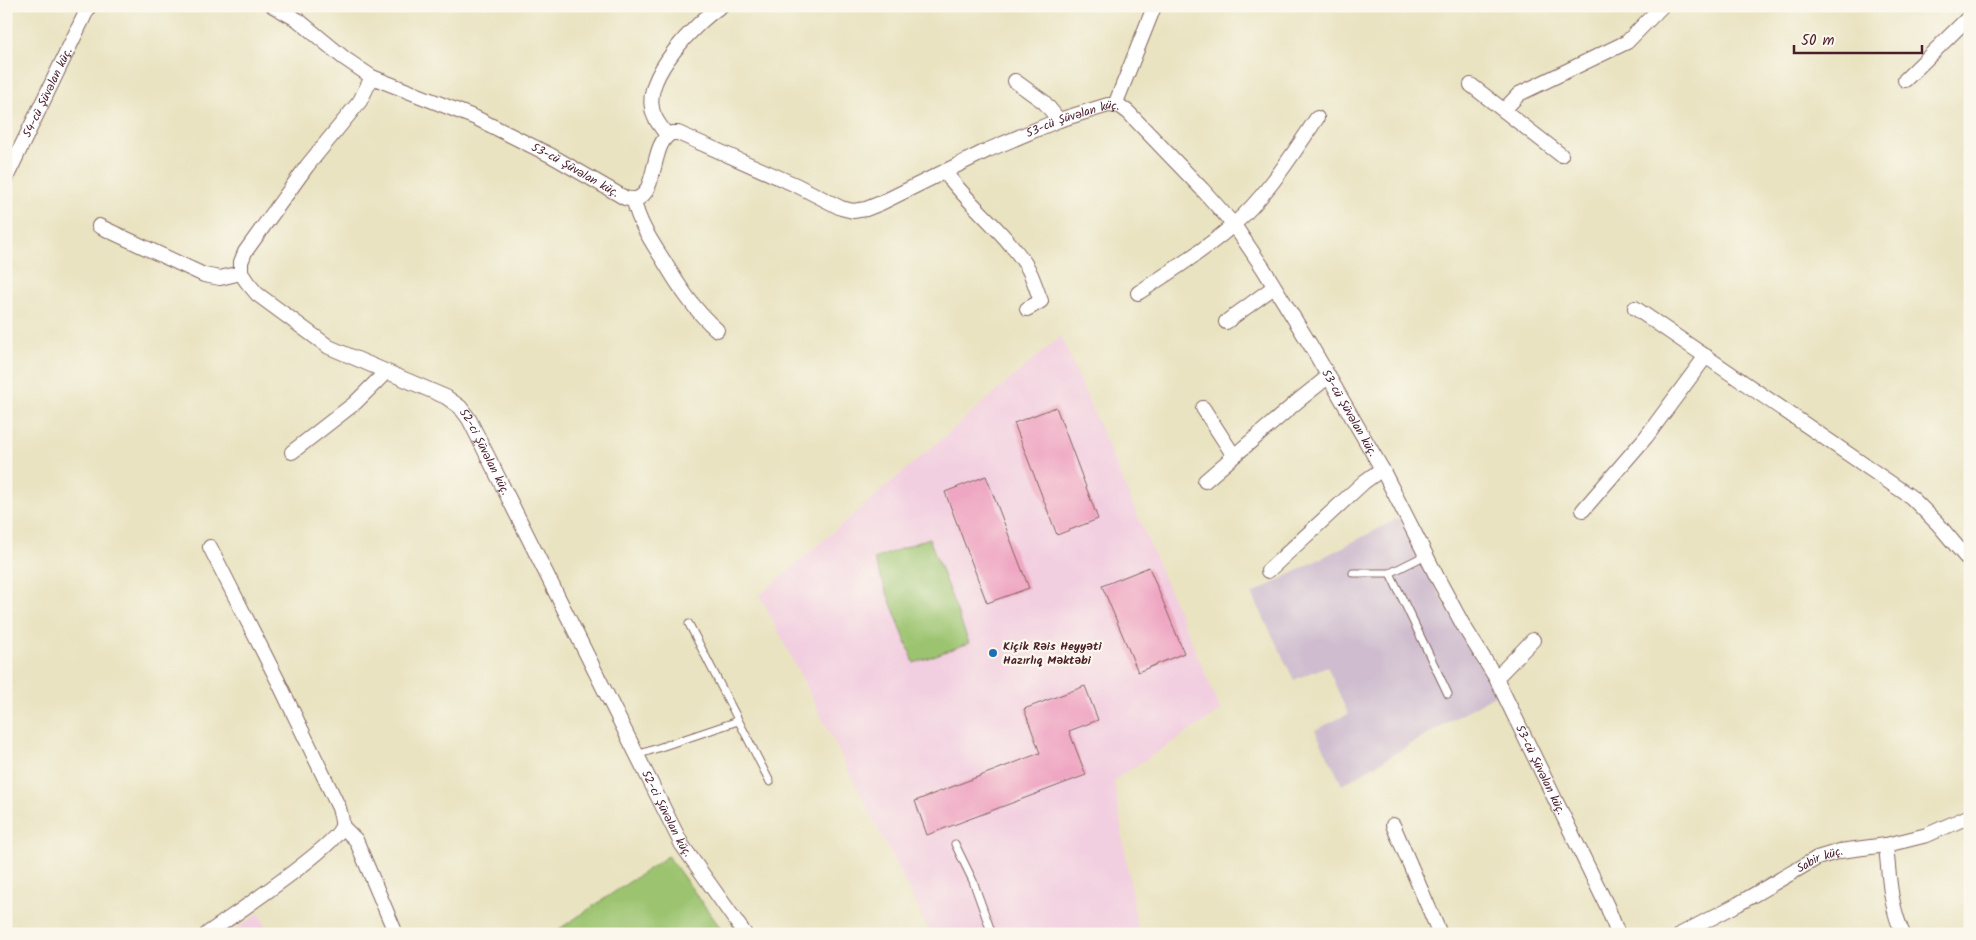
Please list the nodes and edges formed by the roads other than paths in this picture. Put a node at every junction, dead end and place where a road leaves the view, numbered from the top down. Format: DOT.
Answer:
graph roads {
  1 [pos="89,6"];
  2 [pos="273,6"];
  3 [pos="721,6"];
  4 [pos="1662,6"];
  5 [pos="1154,7"];
  6 [pos="1970,16"];
  7 [pos="372,77"];
  8 [pos="1905,80"];
  9 [pos="1015,81"];
  10 [pos="1471,85"];
  11 [pos="1115,105"];
  12 [pos="1504,110"];
  13 [pos="1317,118"];
  14 [pos="1059,120"];
  15 [pos="667,135"];
  16 [pos="1561,155"];
  17 [pos="944,172"];
  18 [pos="6,178"];
  19 [pos="634,200"];
  20 [pos="1234,225"];
  21 [pos="99,226"];
  22 [pos="241,273"];
  23 [pos="1274,287"];
  24 [pos="1138,293"];
  25 [pos="1635,308"];
  26 [pos="1027,309"];
  27 [pos="1226,322"];
  28 [pos="717,330"];
  29 [pos="1706,356"];
  30 [pos="386,372"];
  31 [pos="1329,376"];
  32 [pos="1202,408"];
  33 [pos="292,452"];
  34 [pos="1234,456"];
  35 [pos="1382,469"];
  36 [pos="1205,481"];
  37 [pos="1583,510"];
  38 [pos="210,547"];
  39 [pos="1426,555"];
  40 [pos="1970,562"];
  41 [pos="1268,571"];
  42 [pos="1353,573"];
  43 [pos="1390,573"];
  44 [pos="689,624"];
  45 [pos="1533,640"];
  46 [pos="1496,678"];
  47 [pos="1448,694"];
  48 [pos="738,721"];
  49 [pos="637,755"];
  50 [pos="770,782"];
  51 [pos="1970,816"];
  52 [pos="1393,825"];
  53 [pos="342,826"];
  54 [pos="955,844"];
  55 [pos="1886,845"];
  56 [pos="207,934"];
  57 [pos="396,934"];
  58 [pos="745,934"];
  59 [pos="992,934"];
  60 [pos="1440,934"];
  61 [pos="1618,934"];
  62 [pos="1680,934"];
  63 [pos="1903,934"];
  1 -- 18 [label="street, 54-cü Şüvəlan küç."];
  2 -- 7 [label="street, 53-cü Şüvəlan küç."];
  3 -- 15 [label="street"];
  4 -- 12 [label="street"];
  5 -- 11 [label="street"];
  6 -- 8 [label="street"];
  7 -- 19 [label="street, 53-cü Şüvəlan küç."];
  7 -- 22 [label="street"];
  9 -- 14 [label="street"];
  10 -- 12 [label="street"];
  11 -- 14 [label="street, 53-cü Şüvəlan küç."];
  11 -- 20 [label="street, 53-cü Şüvəlan küç."];
  12 -- 16 [label="street"];
  13 -- 20 [label="street"];
  14 -- 17 [label="street, 53-cü Şüvəlan küç."];
  15 -- 17 [label="street, 53-cü Şüvəlan küç."];
  15 -- 19 [label="street, 53-cü Şüvəlan küç."];
  17 -- 26 [label="street"];
  19 -- 28 [label="street"];
  20 -- 23 [label="street, 53-cü Şüvəlan küç."];
  20 -- 24 [label="street"];
  21 -- 22 [label="street"];
  22 -- 30 [label="street, 52-ci Şüvəlan küç."];
  23 -- 27 [label="street"];
  23 -- 31 [label="street, 53-cü Şüvəlan küç."];
  25 -- 29 [label="street"];
  29 -- 37 [label="street"];
  29 -- 40 [label="street"];
  30 -- 33 [label="street"];
  30 -- 49 [label="street, 52-ci Şüvəlan küç."];
  31 -- 34 [label="street"];
  31 -- 35 [label="street, 53-cü Şüvəlan küç."];
  32 -- 34 [label="street"];
  34 -- 36 [label="street"];
  35 -- 39 [label="street, 53-cü Şüvəlan küç."];
  35 -- 41 [label="street"];
  38 -- 53 [label="street"];
  39 -- 43 [label="lane"];
  39 -- 46 [label="street, 53-cü Şüvəlan küç."];
  42 -- 43 [label="lane"];
  43 -- 47 [label="lane"];
  44 -- 48 [label="lane"];
  45 -- 46 [label="street"];
  46 -- 61 [label="street, 53-cü Şüvəlan küç."];
  48 -- 49 [label="lane"];
  48 -- 50 [label="lane"];
  49 -- 58 [label="street, 52-ci Şüvəlan küç."];
  51 -- 55 [label="street, Sabir küç."];
  52 -- 60 [label="street"];
  53 -- 56 [label="street"];
  53 -- 57 [label="street"];
  54 -- 59 [label="lane"];
  55 -- 62 [label="street, Sabir küç."];
  55 -- 63 [label="street"];
}
